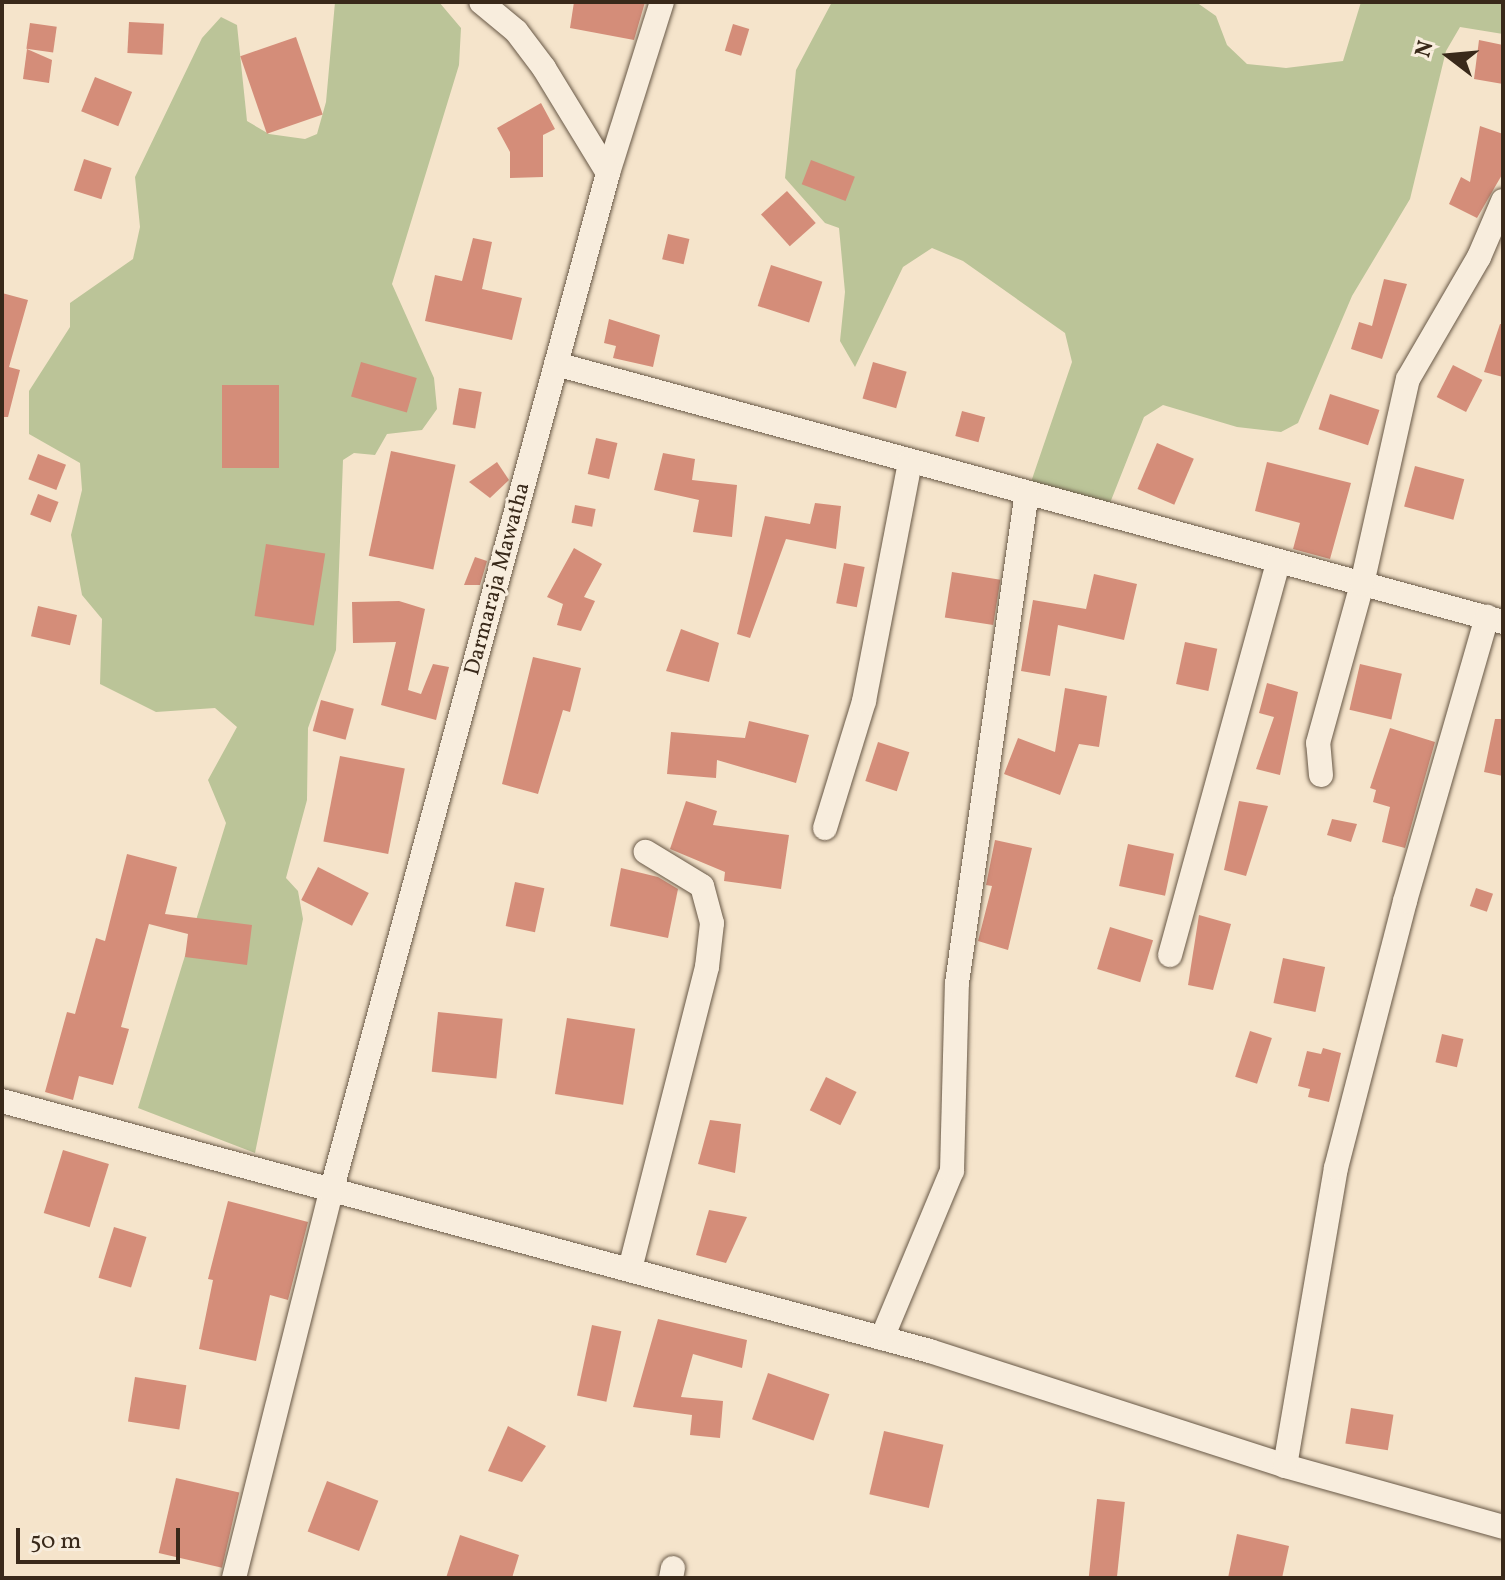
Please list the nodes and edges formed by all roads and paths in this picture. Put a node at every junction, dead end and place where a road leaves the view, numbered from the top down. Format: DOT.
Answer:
graph roads {
  1 [pos="481,2"];
  2 [pos="662,2"];
  3 [pos="608,173"];
  4 [pos="1503,201"];
  5 [pos="556,364"];
  6 [pos="910,461"];
  7 [pos="1027,494"];
  8 [pos="1278,562"];
  9 [pos="1362,584"];
  10 [pos="1495,620"];
  11 [pos="1321,775"];
  12 [pos="825,828"];
  13 [pos="646,852"];
  14 [pos="1170,955"];
  15 [pos="2,1101"];
  16 [pos="331,1192"];
  17 [pos="630,1269"];
  18 [pos="882,1338"];
  19 [pos="1285,1466"];
  20 [pos="1503,1527"];
  21 [pos="234,1578"];
  1 -- 3 [label="street"];
  2 -- 3 [label="street, Darmaraja Mawatha"];
  3 -- 5 [label="street, Darmaraja Mawatha"];
  4 -- 9 [label="street"];
  5 -- 6 [label="street"];
  5 -- 16 [label="street, Darmaraja Mawatha"];
  6 -- 7 [label="street"];
  6 -- 12 [label="street"];
  7 -- 8 [label="street"];
  7 -- 18 [label="street"];
  8 -- 9 [label="street"];
  8 -- 14 [label="street"];
  9 -- 10 [label="street"];
  9 -- 11 [label="street"];
  10 -- 19 [label="street"];
  13 -- 17 [label="street"];
  15 -- 16 [label="street"];
  16 -- 17 [label="street"];
  16 -- 21 [label="street, Darmaraja Mawatha"];
  17 -- 18 [label="street"];
  18 -- 19 [label="street"];
  19 -- 20 [label="street"];
}
